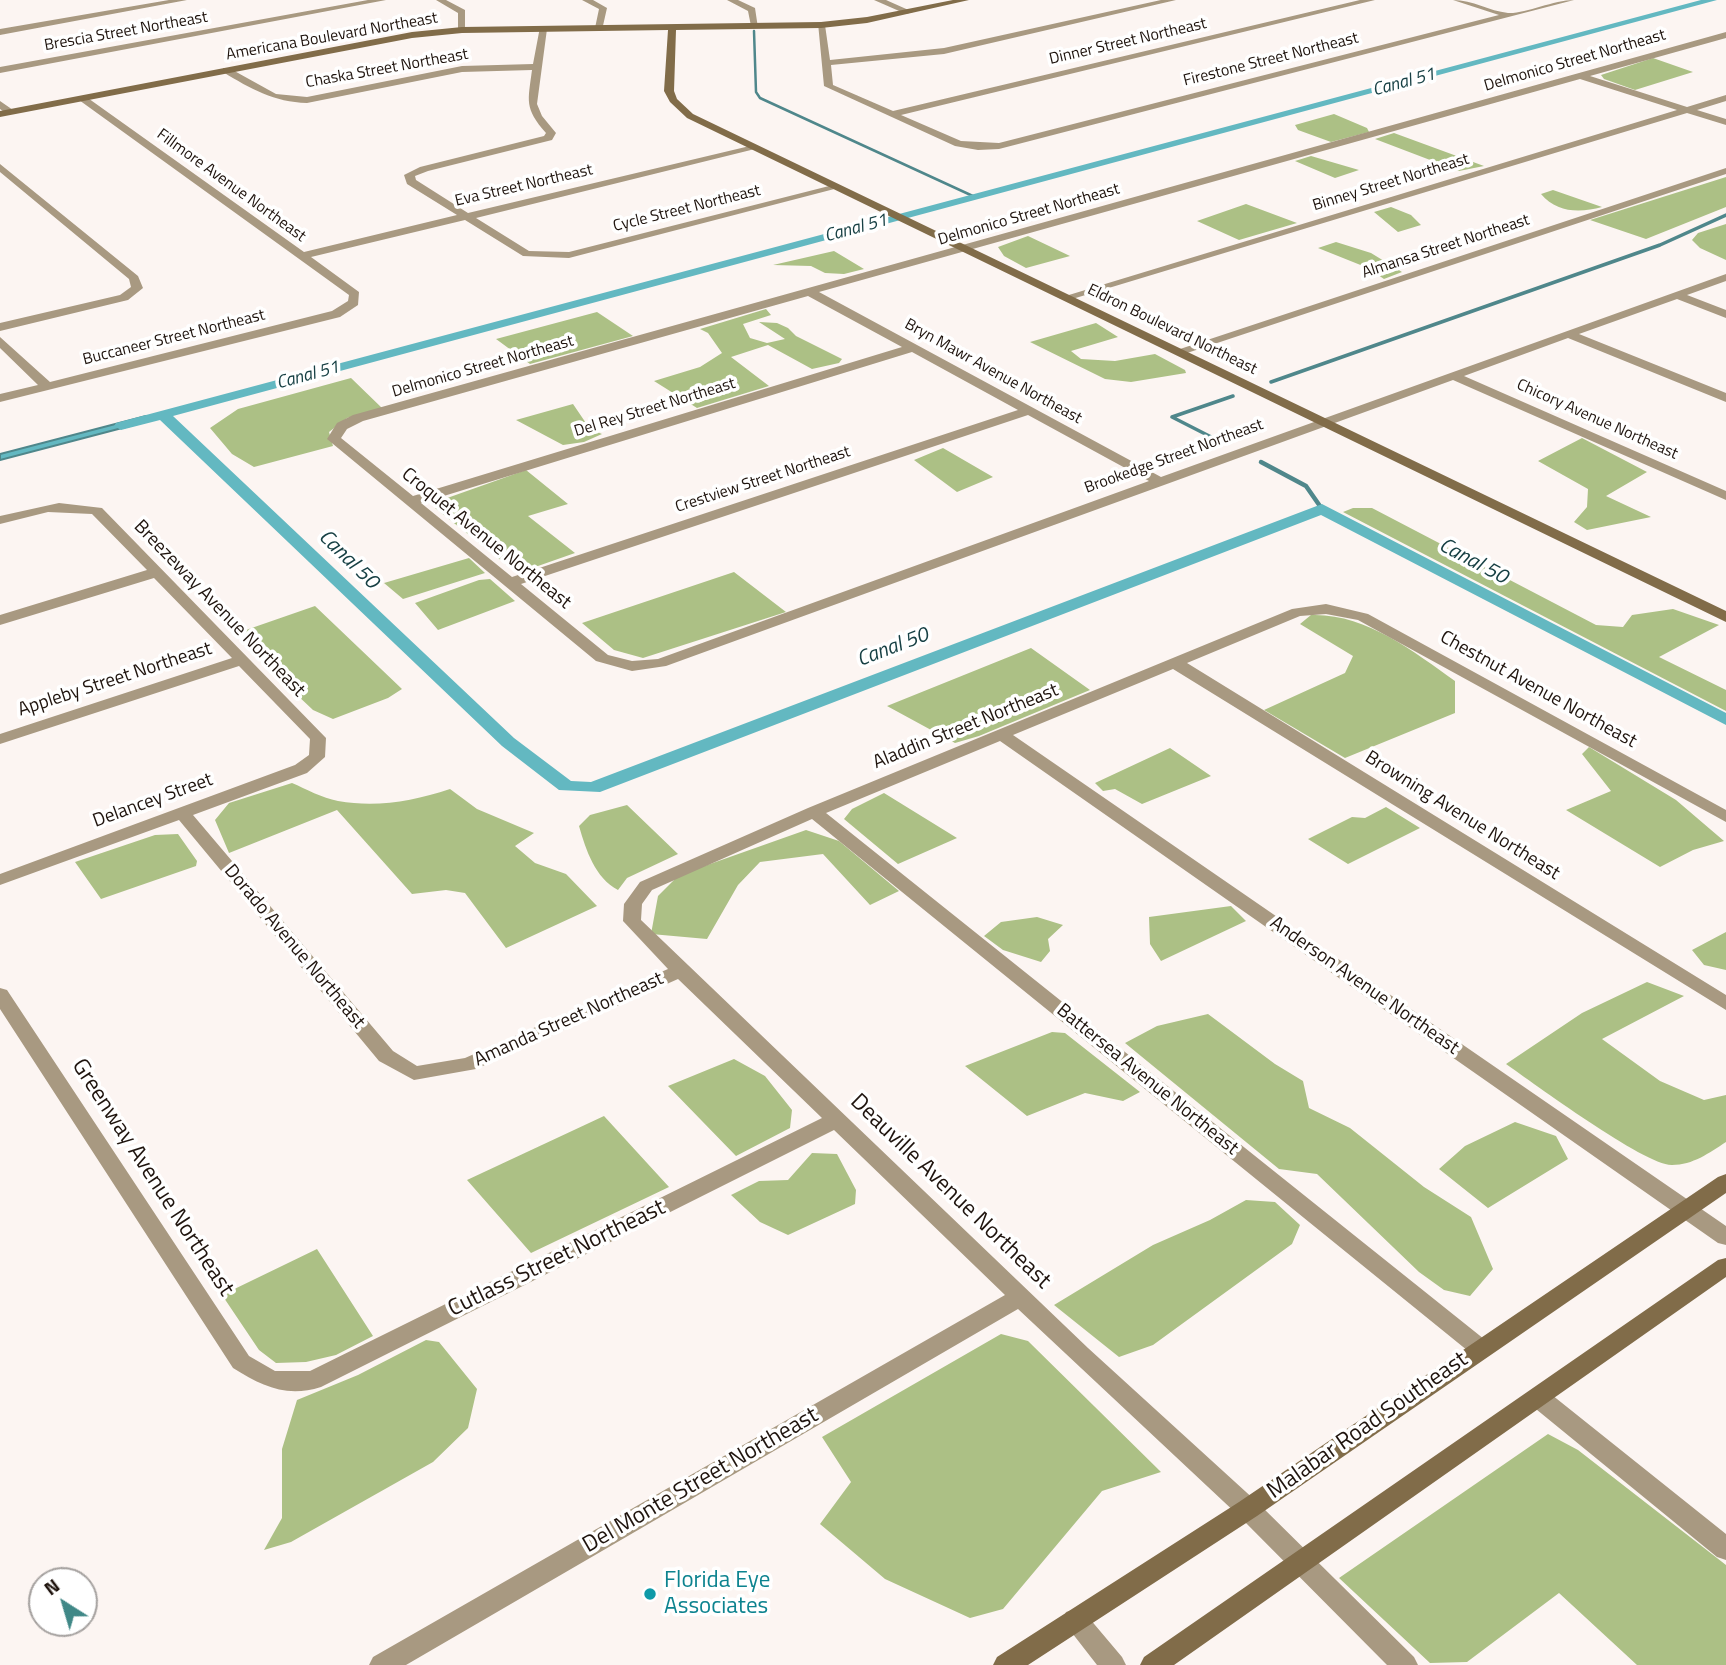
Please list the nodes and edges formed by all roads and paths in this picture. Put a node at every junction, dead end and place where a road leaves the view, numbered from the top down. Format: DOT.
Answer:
graph roads {
  1 [pos="183,0"];
  2 [pos="382,0"];
  3 [pos="439,0"];
  4 [pos="586,0"];
  5 [pos="731,0"];
  6 [pos="878,0"];
  7 [pos="965,0"];
  8 [pos="1172,0"];
  9 [pos="1371,0"];
  10 [pos="1457,0"];
  11 [pos="1570,0"];
  12 [pos="909,12"];
  13 [pos="1509,16"];
  14 [pos="821,25"];
  15 [pos="755,26"];
  16 [pos="599,27"];
  17 [pos="672,27"];
  18 [pos="543,29"];
  19 [pos="462,30"];
  20 [pos="0,32"];
  21 [pos="1726,35"];
  22 [pos="827,63"];
  23 [pos="536,67"];
  24 [pos="0,70"];
  25 [pos="226,70"];
  26 [pos="1580,76"];
  27 [pos="82,98"];
  28 [pos="1726,98"];
  29 [pos="0,104"];
  30 [pos="1686,110"];
  31 [pos="5,113"];
  32 [pos="892,114"];
  33 [pos="1726,122"];
  34 [pos="754,148"];
  35 [pos="0,167"];
  36 [pos="1726,171"];
  37 [pos="837,187"];
  38 [pos="466,217"];
  39 [pos="965,249"];
  40 [pos="301,256"];
  41 [pos="1726,277"];
  42 [pos="810,292"];
  43 [pos="1677,295"];
  44 [pos="1065,298"];
  45 [pos="354,303"];
  46 [pos="1726,314"];
  47 [pos="0,327"];
  48 [pos="1567,334"];
  49 [pos="0,341"];
  50 [pos="912,348"];
  51 [pos="1177,352"];
  52 [pos="1454,376"];
  53 [pos="47,386"];
  54 [pos="0,398"];
  55 [pos="1726,398"];
  56 [pos="1028,411"];
  57 [pos="1322,422"];
  58 [pos="342,426"];
  59 [pos="1159,481"];
  60 [pos="1726,496"];
  61 [pos="409,502"];
  62 [pos="0,520"];
  63 [pos="157,572"];
  64 [pos="510,583"];
  65 [pos="1326,609"];
  66 [pos="1726,617"];
  67 [pos="0,620"];
  68 [pos="243,660"];
  69 [pos="1175,663"];
  70 [pos="632,666"];
  71 [pos="1002,735"];
  72 [pos="0,739"];
  73 [pos="317,757"];
  74 [pos="814,812"];
  75 [pos="182,813"];
  76 [pos="1726,817"];
  77 [pos="0,880"];
  78 [pos="633,904"];
  79 [pos="681,971"];
  80 [pos="0,994"];
  81 [pos="1726,1004"];
  82 [pos="414,1073"];
  83 [pos="838,1119"];
  84 [pos="1726,1182"];
  85 [pos="1688,1209"];
  86 [pos="1726,1237"];
  87 [pos="1726,1266"];
  88 [pos="1020,1297"];
  89 [pos="1481,1349"];
  90 [pos="271,1380"];
  91 [pos="1539,1398"];
  92 [pos="1248,1509"];
  93 [pos="1726,1549"];
  94 [pos="1302,1563"];
  95 [pos="1075,1620"];
  96 [pos="382,1665"];
  97 [pos="1006,1665"];
  98 [pos="1113,1665"];
  99 [pos="1153,1665"];
  100 [pos="1405,1665"];
  1 -- 20 [label="street"];
  2 -- 24 [label="street, Brescia Street Northeast"];
  3 -- 19 [label="street"];
  4 -- 16 [label="street"];
  5 -- 15 [label="street"];
  6 -- 12 [label="street"];
  7 -- 12 [label="street, Americana Boulevard Northeast"];
  8 -- 22 [label="street"];
  9 -- 32 [label="street, Dinner Street Northeast"];
  10 -- 13 [label="street"];
  11 -- 13 [label="street, Firestone Street Northeast"];
  12 -- 14 [label="street, Americana Boulevard Northeast"];
  13 -- 32 [label="street, Firestone Street Northeast"];
  14 -- 15 [label="street, Americana Boulevard Northeast"];
  14 -- 22 [label="street"];
  15 -- 17 [label="street, Americana Boulevard Northeast"];
  16 -- 17 [label="street, Americana Boulevard Northeast"];
  16 -- 18 [label="street, Americana Boulevard Northeast"];
  17 -- 34 [label="street, Eldron Boulevard Northeast"];
  18 -- 19 [label="street, Americana Boulevard Northeast"];
  18 -- 23 [label="street"];
  19 -- 25 [label="street, Americana Boulevard Northeast"];
  21 -- 26 [label="street, Delmonico Street Northeast"];
  22 -- 32 [label="street"];
  23 -- 25 [label="street, Chaska Street Northeast"];
  23 -- 38 [label="street"];
  25 -- 27 [label="street, Americana Boulevard Northeast"];
  26 -- 30 [label="street"];
  26 -- 39 [label="street, Delmonico Street Northeast"];
  27 -- 31 [label="street, Americana Boulevard Northeast"];
  27 -- 40 [label="street, Fillmore Avenue Northeast"];
  28 -- 30 [label="street, Binney Street Northeast"];
  29 -- 31 [label="street"];
  30 -- 33 [label="street"];
  30 -- 44 [label="street, Binney Street Northeast"];
  34 -- 37 [label="street, Eldron Boulevard Northeast"];
  34 -- 38 [label="street, Eva Street Northeast"];
  35 -- 47 [label="street"];
  36 -- 51 [label="street, Almansa Street Northeast"];
  37 -- 38 [label="street, Cycle Street Northeast"];
  37 -- 39 [label="street, Eldron Boulevard Northeast"];
  38 -- 40 [label="street, Eva Street Northeast"];
  39 -- 42 [label="street, Delmonico Street Northeast"];
  39 -- 44 [label="street, Eldron Boulevard Northeast"];
  40 -- 45 [label="street, Fillmore Avenue Northeast"];
  41 -- 43 [label="street, Brookedge Street Northeast"];
  42 -- 50 [label="street, Bryn Mawr Avenue Northeast"];
  42 -- 58 [label="street, Delmonico Street Northeast"];
  43 -- 46 [label="street"];
  43 -- 48 [label="street, Brookedge Street Northeast"];
  44 -- 51 [label="street, Eldron Boulevard Northeast"];
  45 -- 53 [label="street, Buccaneer Street Northeast"];
  48 -- 52 [label="street, Brookedge Street Northeast"];
  48 -- 55 [label="street"];
  49 -- 53 [label="street"];
  50 -- 56 [label="street, Bryn Mawr Avenue Northeast"];
  50 -- 61 [label="street, Del Rey Street Northeast"];
  51 -- 57 [label="street, Eldron Boulevard Northeast"];
  52 -- 57 [label="street, Brookedge Street Northeast"];
  52 -- 60 [label="street, Chicory Avenue Northeast"];
  53 -- 54 [label="street, Buccaneer Street Northeast"];
  56 -- 59 [label="street, Bryn Mawr Avenue Northeast"];
  56 -- 64 [label="street, Crestview Street Northeast"];
  57 -- 59 [label="street, Brookedge Street Northeast"];
  57 -- 66 [label="street, Eldron Boulevard Northeast"];
  58 -- 61 [label="street, Croquet Avenue Northeast"];
  59 -- 70 [label="street, Brookedge Street Northeast"];
  61 -- 64 [label="street, Croquet Avenue Northeast"];
  62 -- 63 [label="street, Breezeway Avenue Northeast"];
  63 -- 67 [label="street"];
  63 -- 68 [label="street, Breezeway Avenue Northeast"];
  64 -- 70 [label="street, Croquet Avenue Northeast"];
  65 -- 69 [label="street, Aladdin Street Northeast"];
  65 -- 76 [label="street, Chestnut Avenue Northeast"];
  68 -- 72 [label="street, Appleby Street Northeast"];
  68 -- 73 [label="street, Breezeway Avenue Northeast"];
  69 -- 71 [label="street, Aladdin Street Northeast"];
  69 -- 81 [label="street, Browning Avenue Northeast"];
  71 -- 74 [label="street, Aladdin Street Northeast"];
  71 -- 85 [label="street, Anderson Avenue Northeast"];
  73 -- 75 [label="street, Delancey Street"];
  74 -- 78 [label="street, Aladdin Street Northeast"];
  74 -- 89 [label="street, Battersea Avenue Northeast"];
  75 -- 77 [label="street, Delancey Street"];
  75 -- 82 [label="street, Dorado Avenue Northeast"];
  78 -- 79 [label="street, Deauville Avenue Northeast"];
  79 -- 82 [label="street, Amanda Street Northeast"];
  79 -- 83 [label="street, Deauville Avenue Northeast"];
  80 -- 90 [label="street, Greenway Avenue Northeast"];
  83 -- 88 [label="street, Deauville Avenue Northeast"];
  83 -- 90 [label="street, Cutlass Street Northeast"];
  84 -- 85 [label="street, Malabar Road Southeast"];
  85 -- 86 [label="street, Anderson Avenue Northeast"];
  85 -- 89 [label="street, Malabar Road Southeast"];
  87 -- 91 [label="street"];
  88 -- 92 [label="street, Deauville Avenue Northeast"];
  88 -- 96 [label="street, Del Monte Street Northeast"];
  89 -- 92 [label="street, Malabar Road Southeast"];
  91 -- 93 [label="street"];
  91 -- 94 [label="street"];
  92 -- 94 [label="street, Deauville Avenue Northeast"];
  92 -- 95 [label="street, Malabar Road Southeast"];
  94 -- 99 [label="street"];
  94 -- 100 [label="street, Deauville Avenue Northeast"];
  95 -- 97 [label="street, Malabar Road Southeast"];
  95 -- 98 [label="street"];
}
